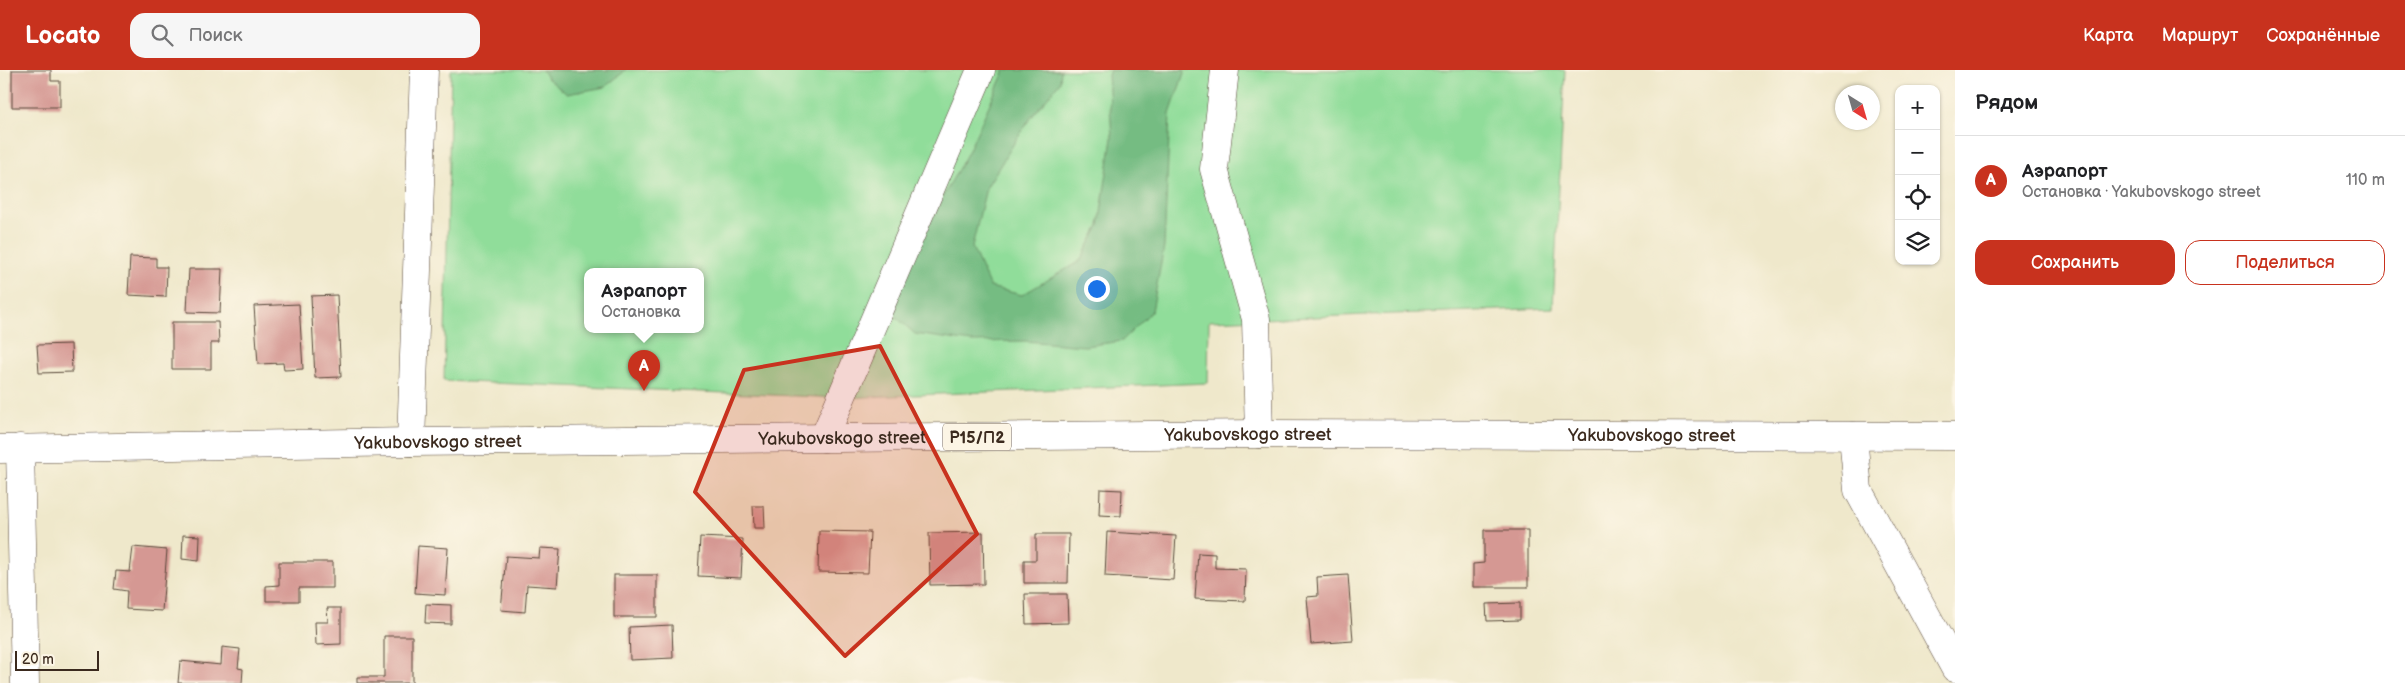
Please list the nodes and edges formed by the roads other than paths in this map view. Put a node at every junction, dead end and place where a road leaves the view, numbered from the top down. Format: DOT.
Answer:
graph roads {
  1 [pos="424,70"];
  2 [pos="981,70"];
  3 [pos="1224,70"];
  4 [pos="1259,434"];
  5 [pos="1853,436"];
  6 [pos="1955,436"];
  7 [pos="824,438"];
  8 [pos="411,442"];
  9 [pos="10,449"];
  10 [pos="1955,668"];
  11 [pos="25,683"];
  1 -- 8 [label="main road"];
  2 -- 7 [label="main road"];
  3 -- 4 [label="main road"];
  4 -- 5 [label="main road, Yakubovskogo street / Р15/П2"];
  4 -- 7 [label="main road, Yakubovskogo street / Р15/П2"];
  5 -- 6 [label="main road, Yakubovskogo street / Р15/П2"];
  5 -- 10 [label="main road"];
  7 -- 8 [label="main road, Yakubovskogo street / Р15/П2"];
  8 -- 9 [label="main road, Yakubovskogo street / Р15/П2"];
  9 -- 11 [label="main road"];
}
